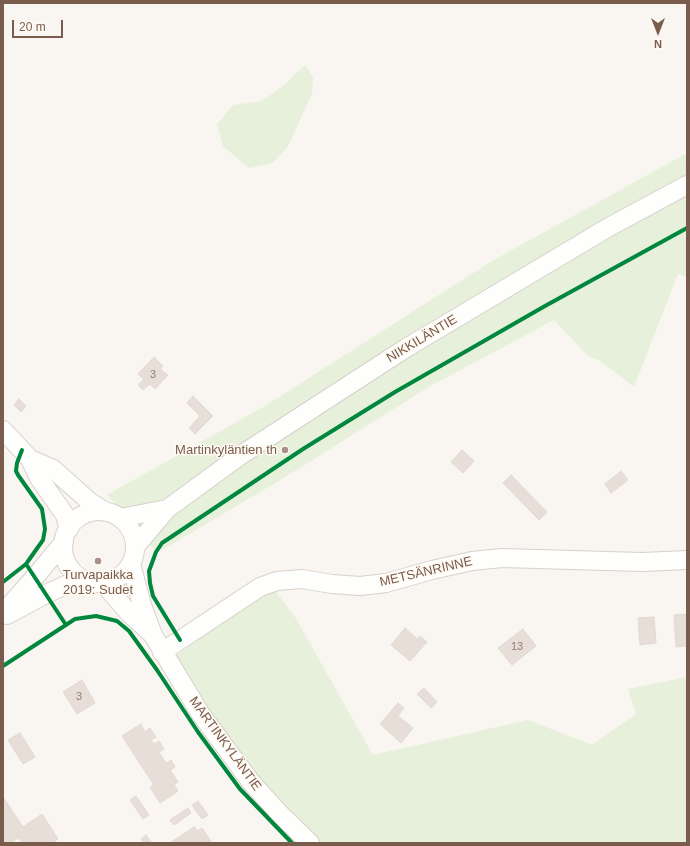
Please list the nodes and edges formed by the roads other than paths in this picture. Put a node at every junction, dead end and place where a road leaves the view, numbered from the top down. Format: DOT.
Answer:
graph roads {
  1 [pos="687,185"];
  2 [pos="3,430"];
  3 [pos="30,459"];
  4 [pos="167,509"];
  5 [pos="113,515"];
  6 [pos="66,535"];
  7 [pos="133,555"];
  8 [pos="687,560"];
  9 [pos="81,578"];
  10 [pos="103,583"];
  11 [pos="3,613"];
  12 [pos="3,617"];
  13 [pos="153,635"];
  14 [pos="162,652"];
  15 [pos="309,843"];
  1 -- 4 [label="street, NIKKILÄNTIE"];
  2 -- 3 [label="street"];
  3 -- 5 [label="street"];
  3 -- 6 [label="street"];
  4 -- 5 [label="street, NIKKILÄNTIE"];
  4 -- 7 [label="street, NIKKILÄNTIE"];
  5 -- 6 [label="street"];
  5 -- 7 [label="street"];
  6 -- 9 [label="street"];
  6 -- 11 [label="street"];
  7 -- 10 [label="street"];
  7 -- 13 [label="street, MARTINKYLÄNTIE"];
  8 -- 14 [label="street, METSÄNRINNE"];
  9 -- 10 [label="street"];
  9 -- 12 [label="street"];
  10 -- 13 [label="street, MARTINKYLÄNTIE"];
  13 -- 14 [label="street, MARTINKYLÄNTIE"];
  14 -- 15 [label="street, MARTINKYLÄNTIE"];
}
